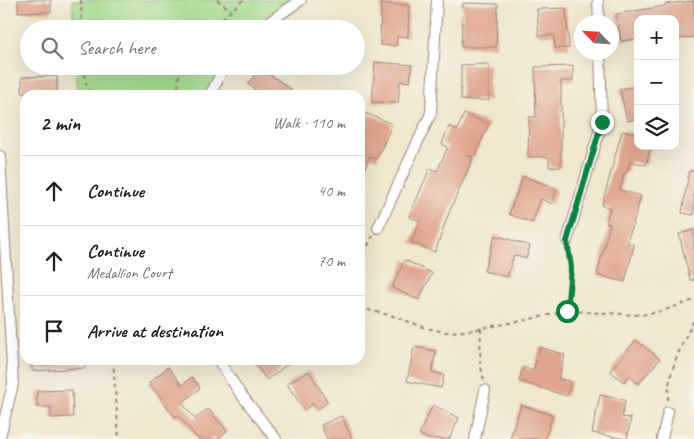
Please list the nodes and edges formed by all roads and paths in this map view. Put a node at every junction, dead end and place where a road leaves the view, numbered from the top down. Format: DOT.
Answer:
graph roads {
  1 [pos="81,0"];
  2 [pos="217,0"];
  3 [pos="243,0"];
  4 [pos="301,0"];
  5 [pos="437,0"];
  6 [pos="598,0"];
  7 [pos="231,10"];
  8 [pos="599,15"];
  9 [pos="82,20"];
  10 [pos="220,20"];
  11 [pos="272,20"];
  12 [pos="600,60"];
  13 [pos="85,75"];
  14 [pos="179,75"];
  15 [pos="220,75"];
  16 [pos="89,90"];
  17 [pos="178,90"];
  18 [pos="213,90"];
  19 [pos="0,156"];
  20 [pos="378,228"];
  21 [pos="567,241"];
  22 [pos="365,251"];
  23 [pos="694,300"];
  24 [pos="365,309"];
  25 [pos="567,311"];
  26 [pos="694,320"];
  27 [pos="481,327"];
  28 [pos="113,365"];
  29 [pos="221,365"];
  30 [pos="485,390"];
  31 [pos="668,412"];
  32 [pos="0,437"];
  33 [pos="119,439"];
  34 [pos="276,439"];
  35 [pos="475,439"];
  36 [pos="662,439"];
  1 -- 9 [label="path"];
  2 -- 7 [label="path"];
  3 -- 7 [label="path"];
  4 -- 11 [label="street"];
  5 -- 20 [label="street"];
  6 -- 8 [label="street"];
  7 -- 10 [label="path"];
  12 -- 21 [label="street"];
  13 -- 16 [label="path"];
  14 -- 17 [label="path"];
  15 -- 18 [label="street"];
  19 -- 32 [label="street"];
  20 -- 22 [label="path"];
  21 -- 25 [label="path"];
  23 -- 25 [label="path"];
  24 -- 27 [label="path"];
  25 -- 27 [label="path"];
  26 -- 31 [label="path"];
  27 -- 30 [label="path"];
  28 -- 33 [label="path"];
  29 -- 34 [label="street"];
  30 -- 35 [label="street"];
  31 -- 36 [label="street"];
}
